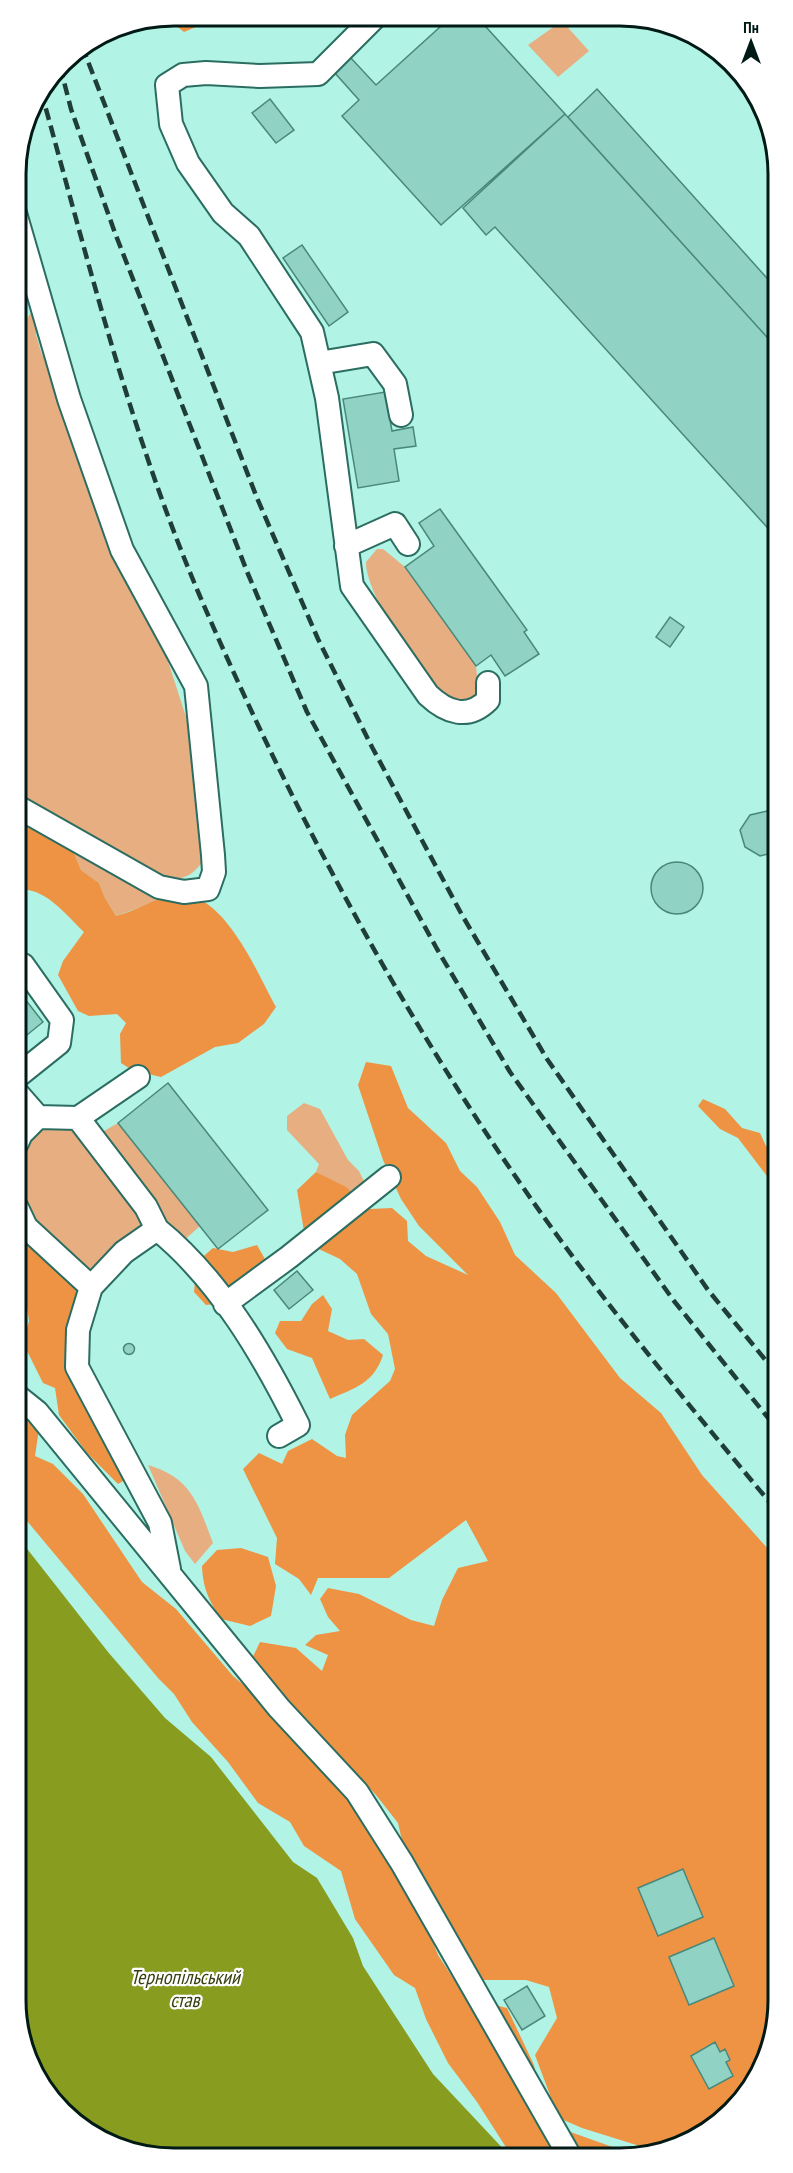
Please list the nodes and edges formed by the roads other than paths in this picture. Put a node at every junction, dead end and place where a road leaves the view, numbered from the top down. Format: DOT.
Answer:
graph roads {
  1 [pos="366,26"];
  2 [pos="26,251"];
  3 [pos="319,363"];
  4 [pos="401,415"];
  5 [pos="408,544"];
  6 [pos="346,546"];
  7 [pos="488,683"];
  8 [pos="26,811"];
  9 [pos="26,969"];
  10 [pos="26,1072"];
  11 [pos="138,1077"];
  12 [pos="26,1096"];
  13 [pos="38,1117"];
  14 [pos="78,1118"];
  15 [pos="26,1129"];
  16 [pos="389,1177"];
  17 [pos="26,1227"];
  18 [pos="157,1229"];
  19 [pos="91,1287"];
  20 [pos="225,1304"];
  21 [pos="26,1403"];
  22 [pos="279,1436"];
  23 [pos="169,1571"];
  24 [pos="564,2148"];
  1 -- 3 [label="lane"];
  2 -- 8 [label="lane"];
  3 -- 4 [label="lane"];
  3 -- 6 [label="lane"];
  5 -- 6 [label="lane"];
  6 -- 7 [label="lane"];
  9 -- 10 [label="lane"];
  11 -- 14 [label="lane"];
  12 -- 13 [label="lane"];
  13 -- 14 [label="lane"];
  13 -- 15 [label="lane"];
  14 -- 18 [label="lane"];
  16 -- 20 [label="lane"];
  17 -- 19 [label="lane"];
  18 -- 19 [label="lane"];
  18 -- 20 [label="lane"];
  19 -- 23 [label="lane"];
  20 -- 22 [label="lane"];
  21 -- 23 [label="lane"];
  23 -- 24 [label="lane"];
}
